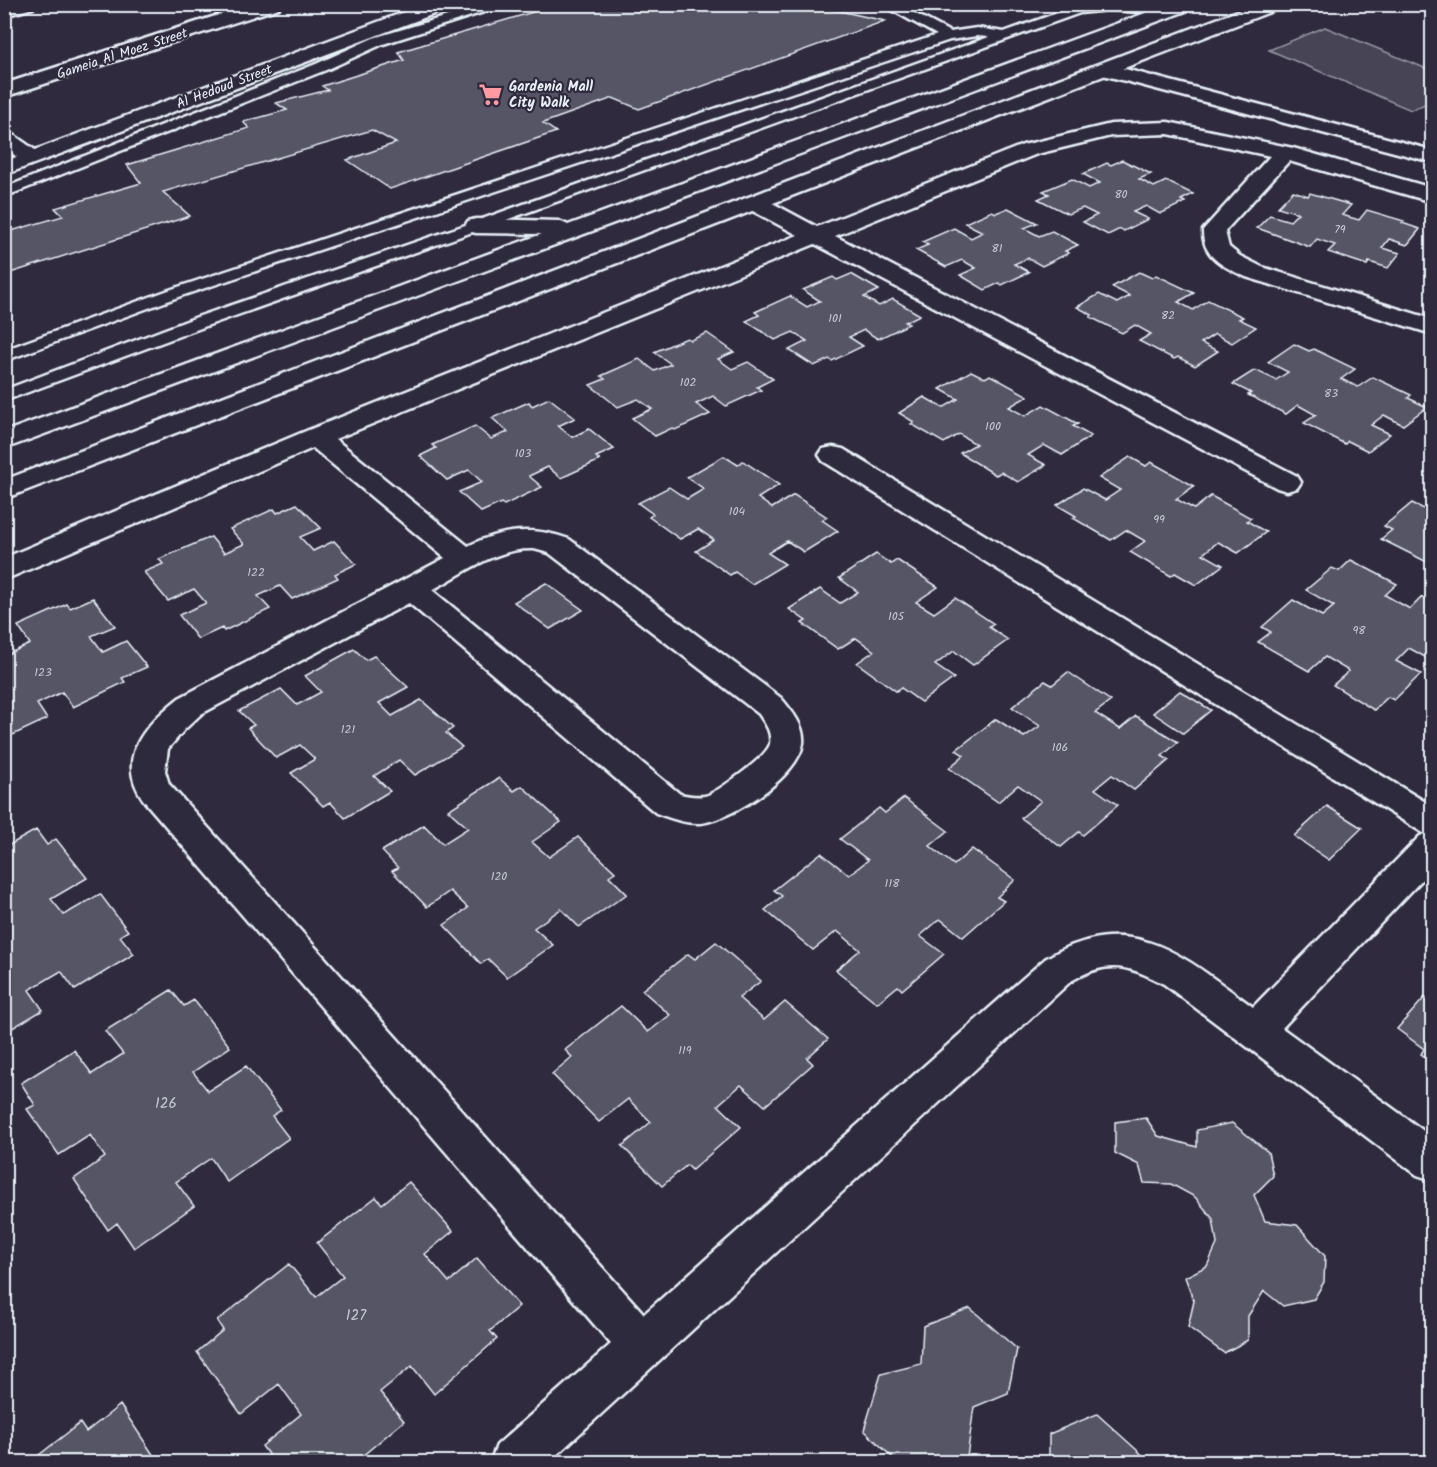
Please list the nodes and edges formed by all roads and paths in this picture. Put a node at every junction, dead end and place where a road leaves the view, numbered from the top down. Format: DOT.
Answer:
graph roads {
  1 [pos="27,4"];
  2 [pos="273,4"];
  3 [pos="444,4"];
  4 [pos="503,4"];
  5 [pos="887,4"];
  6 [pos="1274,4"];
  7 [pos="1181,7"];
  8 [pos="4,11"];
  9 [pos="195,11"];
  10 [pos="214,24"];
  11 [pos="948,36"];
  12 [pos="1007,36"];
  13 [pos="1106,70"];
  14 [pos="4,91"];
  15 [pos="4,137"];
  16 [pos="1285,153"];
  17 [pos="1432,156"];
  18 [pos="32,158"];
  19 [pos="4,168"];
  20 [pos="4,193"];
  21 [pos="1432,195"];
  22 [pos="755,203"];
  23 [pos="476,226"];
  24 [pos="578,229"];
  25 [pos="816,234"];
  26 [pos="175,293"];
  27 [pos="203,321"];
  28 [pos="1432,327"];
  29 [pos="4,356"];
  30 [pos="4,396"];
  31 [pos="316,437"];
  32 [pos="4,441"];
  33 [pos="833,455"];
  34 [pos="1287,482"];
  35 [pos="4,490"];
  36 [pos="466,560"];
  37 [pos="4,570"];
  38 [pos="411,589"];
  39 [pos="1432,824"];
  40 [pos="1432,846"];
  41 [pos="1255,1031"];
  42 [pos="1432,1161"];
  43 [pos="642,1346"];
  44 [pos="514,1462"];
  1 -- 8 [label="street"];
  2 -- 10 [label="street, Gameia Al Moez Street"];
  3 -- 18 [label="street, Al Hedoud Street"];
  4 -- 20 [label="lane"];
  5 -- 11 [label="lane"];
  6 -- 13 [label="street"];
  7 -- 12 [label="lane"];
  7 -- 24 [label="street"];
  9 -- 10 [label="street"];
  10 -- 14 [label="street, Gameia Al Moez Street"];
  11 -- 12 [label="lane"];
  11 -- 26 [label="lane"];
  12 -- 23 [label="lane"];
  13 -- 17 [label="street"];
  13 -- 22 [label="street"];
  15 -- 18 [label="street"];
  16 -- 21 [label="street"];
  16 -- 25 [label="street"];
  16 -- 28 [label="street"];
  18 -- 19 [label="street, Al Hedoud Street"];
  22 -- 25 [label="street"];
  22 -- 35 [label="street"];
  23 -- 24 [label="street"];
  23 -- 27 [label="lane"];
  24 -- 32 [label="street"];
  25 -- 31 [label="street"];
  25 -- 34 [label="street"];
  26 -- 27 [label="lane"];
  26 -- 29 [label="lane"];
  27 -- 30 [label="lane"];
  31 -- 36 [label="street"];
  31 -- 37 [label="street"];
  33 -- 39 [label="street"];
  36 -- 38 [label="street"];
  36 -- 38 [label="street"];
  38 -- 43 [label="street"];
  40 -- 41 [label="street"];
  41 -- 42 [label="street"];
  41 -- 43 [label="street"];
  43 -- 44 [label="street"];
}
